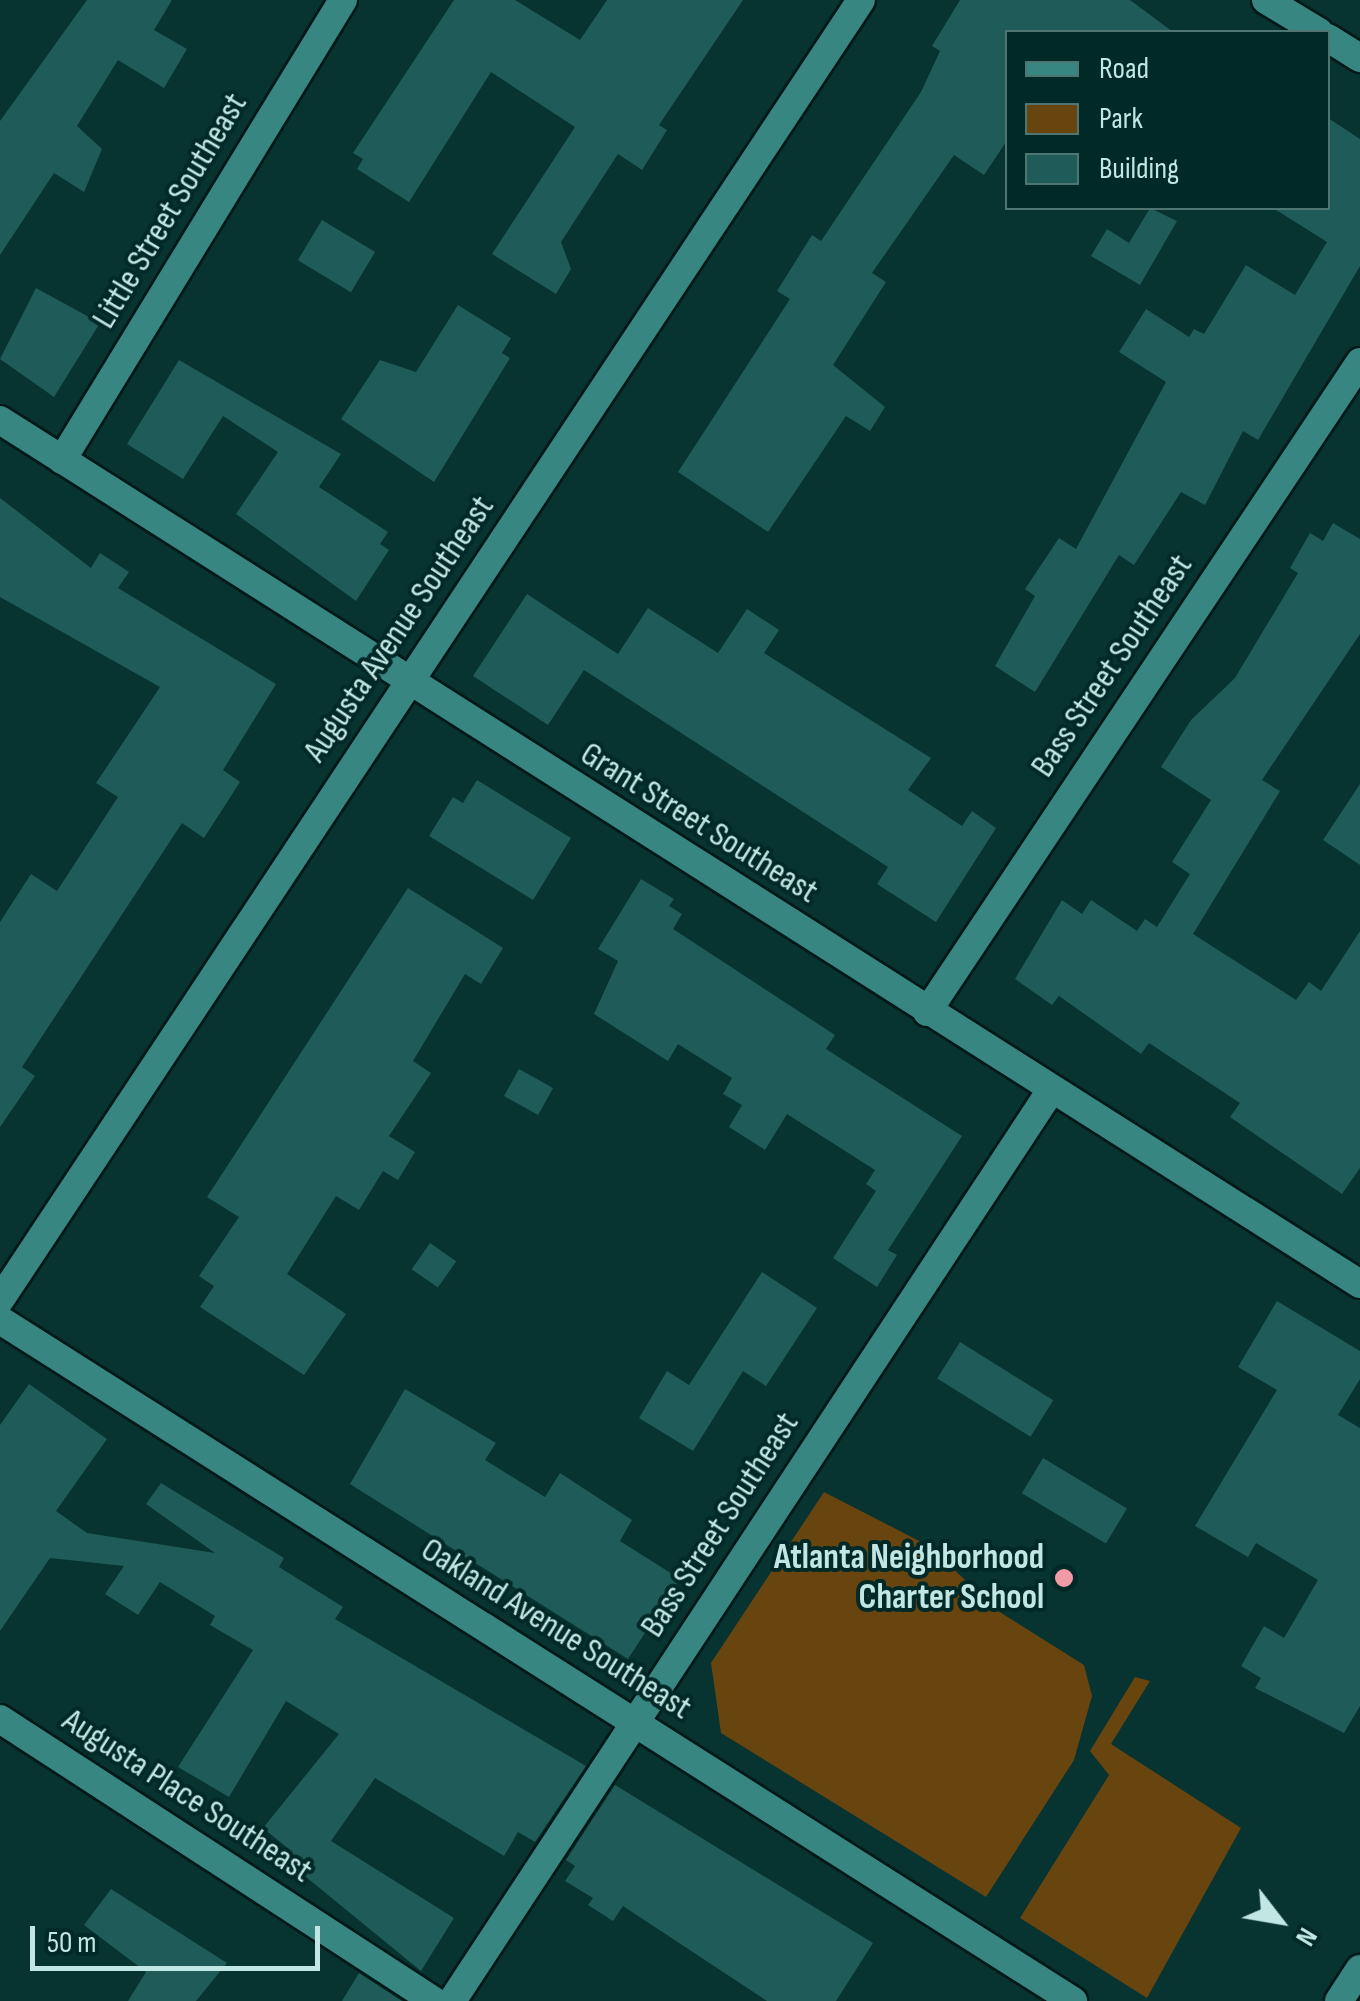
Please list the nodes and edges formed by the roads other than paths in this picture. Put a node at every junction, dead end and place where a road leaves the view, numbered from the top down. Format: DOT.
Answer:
graph roads {
  1 [pos="342,0"];
  2 [pos="862,0"];
  3 [pos="1266,0"];
  4 [pos="1316,30"];
  5 [pos="1330,39"];
  6 [pos="1360,58"];
  7 [pos="1360,362"];
  8 [pos="0,420"];
  9 [pos="62,460"];
  10 [pos="409,683"];
  11 [pos="927,1012"];
  12 [pos="1051,1090"];
  13 [pos="1360,1284"];
  14 [pos="0,1300"];
  15 [pos="0,1320"];
  16 [pos="0,1719"];
  17 [pos="635,1724"];
  18 [pos="1360,1968"];
  19 [pos="434,2001"];
  20 [pos="452,2001"];
  21 [pos="1073,2001"];
  22 [pos="1339,2001"];
  1 -- 9 [label="street, Little Street Southeast"];
  2 -- 10 [label="street, Augusta Avenue Southeast"];
  3 -- 4 [label="street"];
  5 -- 6 [label="street"];
  7 -- 11 [label="street, Bass Street Southeast"];
  8 -- 9 [label="street, Grant Street Southeast"];
  9 -- 10 [label="street, Grant Street Southeast"];
  10 -- 11 [label="street, Grant Street Southeast"];
  10 -- 14 [label="street, Augusta Avenue Southeast"];
  11 -- 12 [label="street, Grant Street Southeast"];
  12 -- 13 [label="street, Grant Street Southeast"];
  12 -- 17 [label="street, Bass Street Southeast"];
  15 -- 17 [label="street, Oakland Avenue Southeast"];
  16 -- 19 [label="street, Augusta Place Southeast"];
  17 -- 20 [label="street, Bass Street Southeast"];
  17 -- 21 [label="street, Oakland Avenue Southeast"];
  18 -- 22 [label="street"];
}
